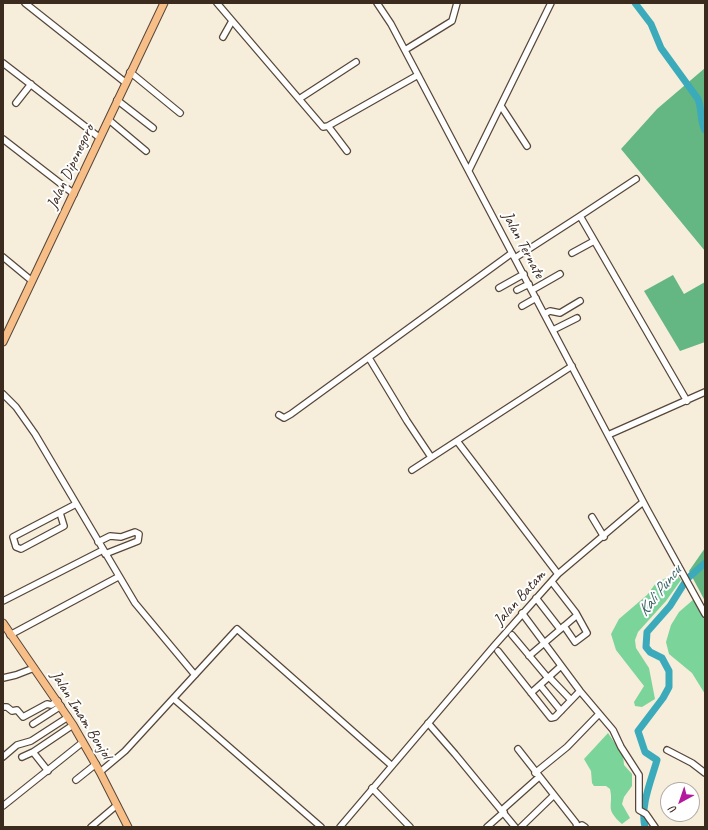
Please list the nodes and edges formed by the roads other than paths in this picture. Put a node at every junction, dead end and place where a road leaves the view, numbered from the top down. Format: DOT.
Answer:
graph roads {
  1 [pos="25,3"];
  2 [pos="164,3"];
  3 [pos="217,3"];
  4 [pos="376,3"];
  5 [pos="457,3"];
  6 [pos="551,3"];
  7 [pos="232,21"];
  8 [pos="223,36"];
  9 [pos="405,50"];
  10 [pos="356,62"];
  11 [pos="3,63"];
  12 [pos="130,72"];
  13 [pos="418,75"];
  14 [pos="126,83"];
  15 [pos="31,84"];
  16 [pos="117,100"];
  17 [pos="299,100"];
  18 [pos="16,103"];
  19 [pos="501,106"];
  20 [pos="180,113"];
  21 [pos="109,120"];
  22 [pos="328,126"];
  23 [pos="153,128"];
  24 [pos="3,138"];
  25 [pos="100,138"];
  26 [pos="526,146"];
  27 [pos="146,151"];
  28 [pos="347,151"];
  29 [pos="469,170"];
  30 [pos="636,179"];
  31 [pos="74,194"];
  32 [pos="580,216"];
  33 [pos="594,241"];
  34 [pos="572,253"];
  35 [pos="514,255"];
  36 [pos="3,257"];
  37 [pos="524,274"];
  38 [pos="560,274"];
  39 [pos="32,281"];
  40 [pos="529,284"];
  41 [pos="499,288"];
  42 [pos="517,290"];
  43 [pos="532,290"];
  44 [pos="536,298"];
  45 [pos="580,301"];
  46 [pos="522,306"];
  47 [pos="544,314"];
  48 [pos="577,318"];
  49 [pos="553,330"];
  50 [pos="3,342"];
  51 [pos="369,358"];
  52 [pos="572,366"];
  53 [pos="705,392"];
  54 [pos="3,394"];
  55 [pos="687,401"];
  56 [pos="279,415"];
  57 [pos="608,435"];
  58 [pos="457,441"];
  59 [pos="431,457"];
  60 [pos="412,470"];
  61 [pos="643,502"];
  62 [pos="76,504"];
  63 [pos="60,513"];
  64 [pos="592,517"];
  65 [pos="604,537"];
  66 [pos="98,542"];
  67 [pos="104,552"];
  68 [pos="558,574"];
  69 [pos="118,577"];
  70 [pos="552,582"];
  71 [pos="536,598"];
  72 [pos="3,601"];
  73 [pos="522,613"];
  74 [pos="705,614"];
  75 [pos="576,616"];
  76 [pos="3,623"];
  77 [pos="562,628"];
  78 [pos="7,632"];
  79 [pos="512,635"];
  80 [pos="544,642"];
  81 [pos="498,651"];
  82 [pos="529,656"];
  83 [pos="561,666"];
  84 [pos="34,668"];
  85 [pos="195,675"];
  86 [pos="548,677"];
  87 [pos="3,678"];
  88 [pos="540,686"];
  89 [pos="580,692"];
  90 [pos="531,693"];
  91 [pos="174,699"];
  92 [pos="571,700"];
  93 [pos="59,704"];
  94 [pos="3,708"];
  95 [pos="561,711"];
  96 [pos="599,714"];
  97 [pos="68,717"];
  98 [pos="428,723"];
  99 [pos="33,724"];
  100 [pos="73,725"];
  101 [pos="83,742"];
  102 [pos="518,749"];
  103 [pos="667,750"];
  104 [pos="33,752"];
  105 [pos="3,757"];
  106 [pos="22,757"];
  107 [pos="96,764"];
  108 [pos="391,766"];
  109 [pos="48,771"];
  110 [pos="100,772"];
  111 [pos="705,773"];
  112 [pos="537,775"];
  113 [pos="76,780"];
  114 [pos="372,788"];
  115 [pos="554,796"];
  116 [pos="117,805"];
  117 [pos="3,806"];
  118 [pos="503,811"];
  119 [pos="91,827"];
  120 [pos="128,827"];
  121 [pos="321,827"];
  122 [pos="340,827"];
  123 [pos="410,827"];
  124 [pos="487,827"];
  125 [pos="515,827"];
  126 [pos="521,827"];
  127 [pos="577,827"];
  128 [pos="586,827"];
  129 [pos="655,827"];
  1 -- 14 [label="street"];
  2 -- 12 [label="main road, Jalan Diponegoro"];
  3 -- 7 [label="street"];
  4 -- 9 [label="street, Jalan Ternate"];
  5 -- 9 [label="street"];
  6 -- 19 [label="street"];
  7 -- 8 [label="street"];
  7 -- 17 [label="street"];
  9 -- 13 [label="street, Jalan Ternate"];
  10 -- 17 [label="street"];
  11 -- 15 [label="street"];
  12 -- 14 [label="main road, Jalan Diponegoro"];
  12 -- 20 [label="street"];
  13 -- 22 [label="street"];
  13 -- 29 [label="street, Jalan Ternate"];
  14 -- 16 [label="main road, Jalan Diponegoro"];
  15 -- 18 [label="street"];
  15 -- 25 [label="street"];
  16 -- 21 [label="main road, Jalan Diponegoro"];
  16 -- 23 [label="street"];
  17 -- 22 [label="street"];
  19 -- 26 [label="street"];
  19 -- 29 [label="street"];
  21 -- 25 [label="main road, Jalan Diponegoro"];
  21 -- 27 [label="street"];
  22 -- 28 [label="street"];
  24 -- 31 [label="street"];
  25 -- 31 [label="main road, Jalan Diponegoro"];
  29 -- 35 [label="street, Jalan Ternate"];
  30 -- 32 [label="street"];
  31 -- 39 [label="main road, Jalan Diponegoro"];
  32 -- 33 [label="street"];
  32 -- 35 [label="street"];
  33 -- 34 [label="street"];
  33 -- 55 [label="street"];
  35 -- 37 [label="street, Jalan Ternate"];
  35 -- 51 [label="street"];
  36 -- 39 [label="street"];
  37 -- 40 [label="street, Jalan Ternate"];
  37 -- 41 [label="street"];
  38 -- 43 [label="street"];
  39 -- 50 [label="main road, Jalan Diponegoro"];
  40 -- 42 [label="street"];
  40 -- 43 [label="street, Jalan Ternate"];
  43 -- 44 [label="street, Jalan Ternate"];
  44 -- 46 [label="street"];
  44 -- 47 [label="street, Jalan Ternate"];
  45 -- 47 [label="street"];
  47 -- 49 [label="street, Jalan Ternate"];
  48 -- 49 [label="street"];
  49 -- 52 [label="street, Jalan Ternate"];
  51 -- 56 [label="street"];
  51 -- 59 [label="street"];
  52 -- 57 [label="street, Jalan Ternate"];
  52 -- 58 [label="street"];
  53 -- 55 [label="street"];
  54 -- 62 [label="street"];
  55 -- 57 [label="street"];
  57 -- 61 [label="street, Jalan Ternate"];
  58 -- 59 [label="street"];
  58 -- 68 [label="street"];
  59 -- 60 [label="street"];
  61 -- 65 [label="street, Jalan Batam"];
  61 -- 74 [label="street, Jalan Ternate"];
  62 -- 63 [label="street"];
  62 -- 66 [label="street"];
  63 -- 63 [label="street"];
  64 -- 65 [label="street"];
  65 -- 68 [label="street, Jalan Batam"];
  66 -- 67 [label="street"];
  66 -- 67 [label="street"];
  67 -- 69 [label="street"];
  67 -- 72 [label="street"];
  68 -- 70 [label="street, Jalan Batam"];
  69 -- 78 [label="street"];
  69 -- 85 [label="street"];
  70 -- 71 [label="street, Jalan Batam"];
  70 -- 75 [label="street"];
  71 -- 73 [label="street, Jalan Batam"];
  71 -- 77 [label="street"];
  73 -- 80 [label="street"];
  73 -- 98 [label="street, Jalan Batam"];
  75 -- 77 [label="street"];
  75 -- 77 [label="street"];
  76 -- 78 [label="main road, Jalan Imam Bonjol"];
  77 -- 80 [label="street"];
  78 -- 84 [label="main road, Jalan Imam Bonjol"];
  79 -- 82 [label="street"];
  80 -- 82 [label="street"];
  80 -- 83 [label="street"];
  81 -- 90 [label="street"];
  82 -- 86 [label="street"];
  83 -- 86 [label="street"];
  83 -- 89 [label="street"];
  84 -- 87 [label="street"];
  84 -- 93 [label="main road, Jalan Imam Bonjol"];
  85 -- 91 [label="street"];
  85 -- 108 [label="street"];
  86 -- 88 [label="street"];
  86 -- 92 [label="street"];
  88 -- 90 [label="street"];
  88 -- 95 [label="street"];
  89 -- 92 [label="street"];
  89 -- 96 [label="street"];
  90 -- 95 [label="street"];
  91 -- 110 [label="street"];
  91 -- 121 [label="street"];
  92 -- 95 [label="street"];
  93 -- 94 [label="street"];
  93 -- 97 [label="main road, Jalan Imam Bonjol"];
  93 -- 99 [label="street"];
  96 -- 112 [label="street"];
  96 -- 129 [label="street"];
  97 -- 100 [label="main road, Jalan Imam Bonjol"];
  97 -- 105 [label="street"];
  98 -- 108 [label="street, Jalan Batam"];
  98 -- 118 [label="street"];
  100 -- 101 [label="main road, Jalan Imam Bonjol"];
  100 -- 104 [label="street"];
  101 -- 107 [label="main road, Jalan Imam Bonjol"];
  101 -- 109 [label="street"];
  102 -- 112 [label="street"];
  103 -- 111 [label="street"];
  104 -- 106 [label="street"];
  104 -- 109 [label="street"];
  107 -- 110 [label="main road, Jalan Imam Bonjol"];
  107 -- 113 [label="street"];
  108 -- 114 [label="street, Jalan Batam"];
  109 -- 117 [label="street"];
  110 -- 116 [label="main road, Jalan Imam Bonjol"];
  112 -- 115 [label="street"];
  112 -- 118 [label="street"];
  114 -- 122 [label="street, Jalan Batam"];
  114 -- 123 [label="street"];
  115 -- 126 [label="street"];
  115 -- 127 [label="street"];
  116 -- 119 [label="street"];
  116 -- 120 [label="main road, Jalan Imam Bonjol"];
  118 -- 124 [label="street"];
  118 -- 125 [label="street"];
  127 -- 128 [label="street"];
}
